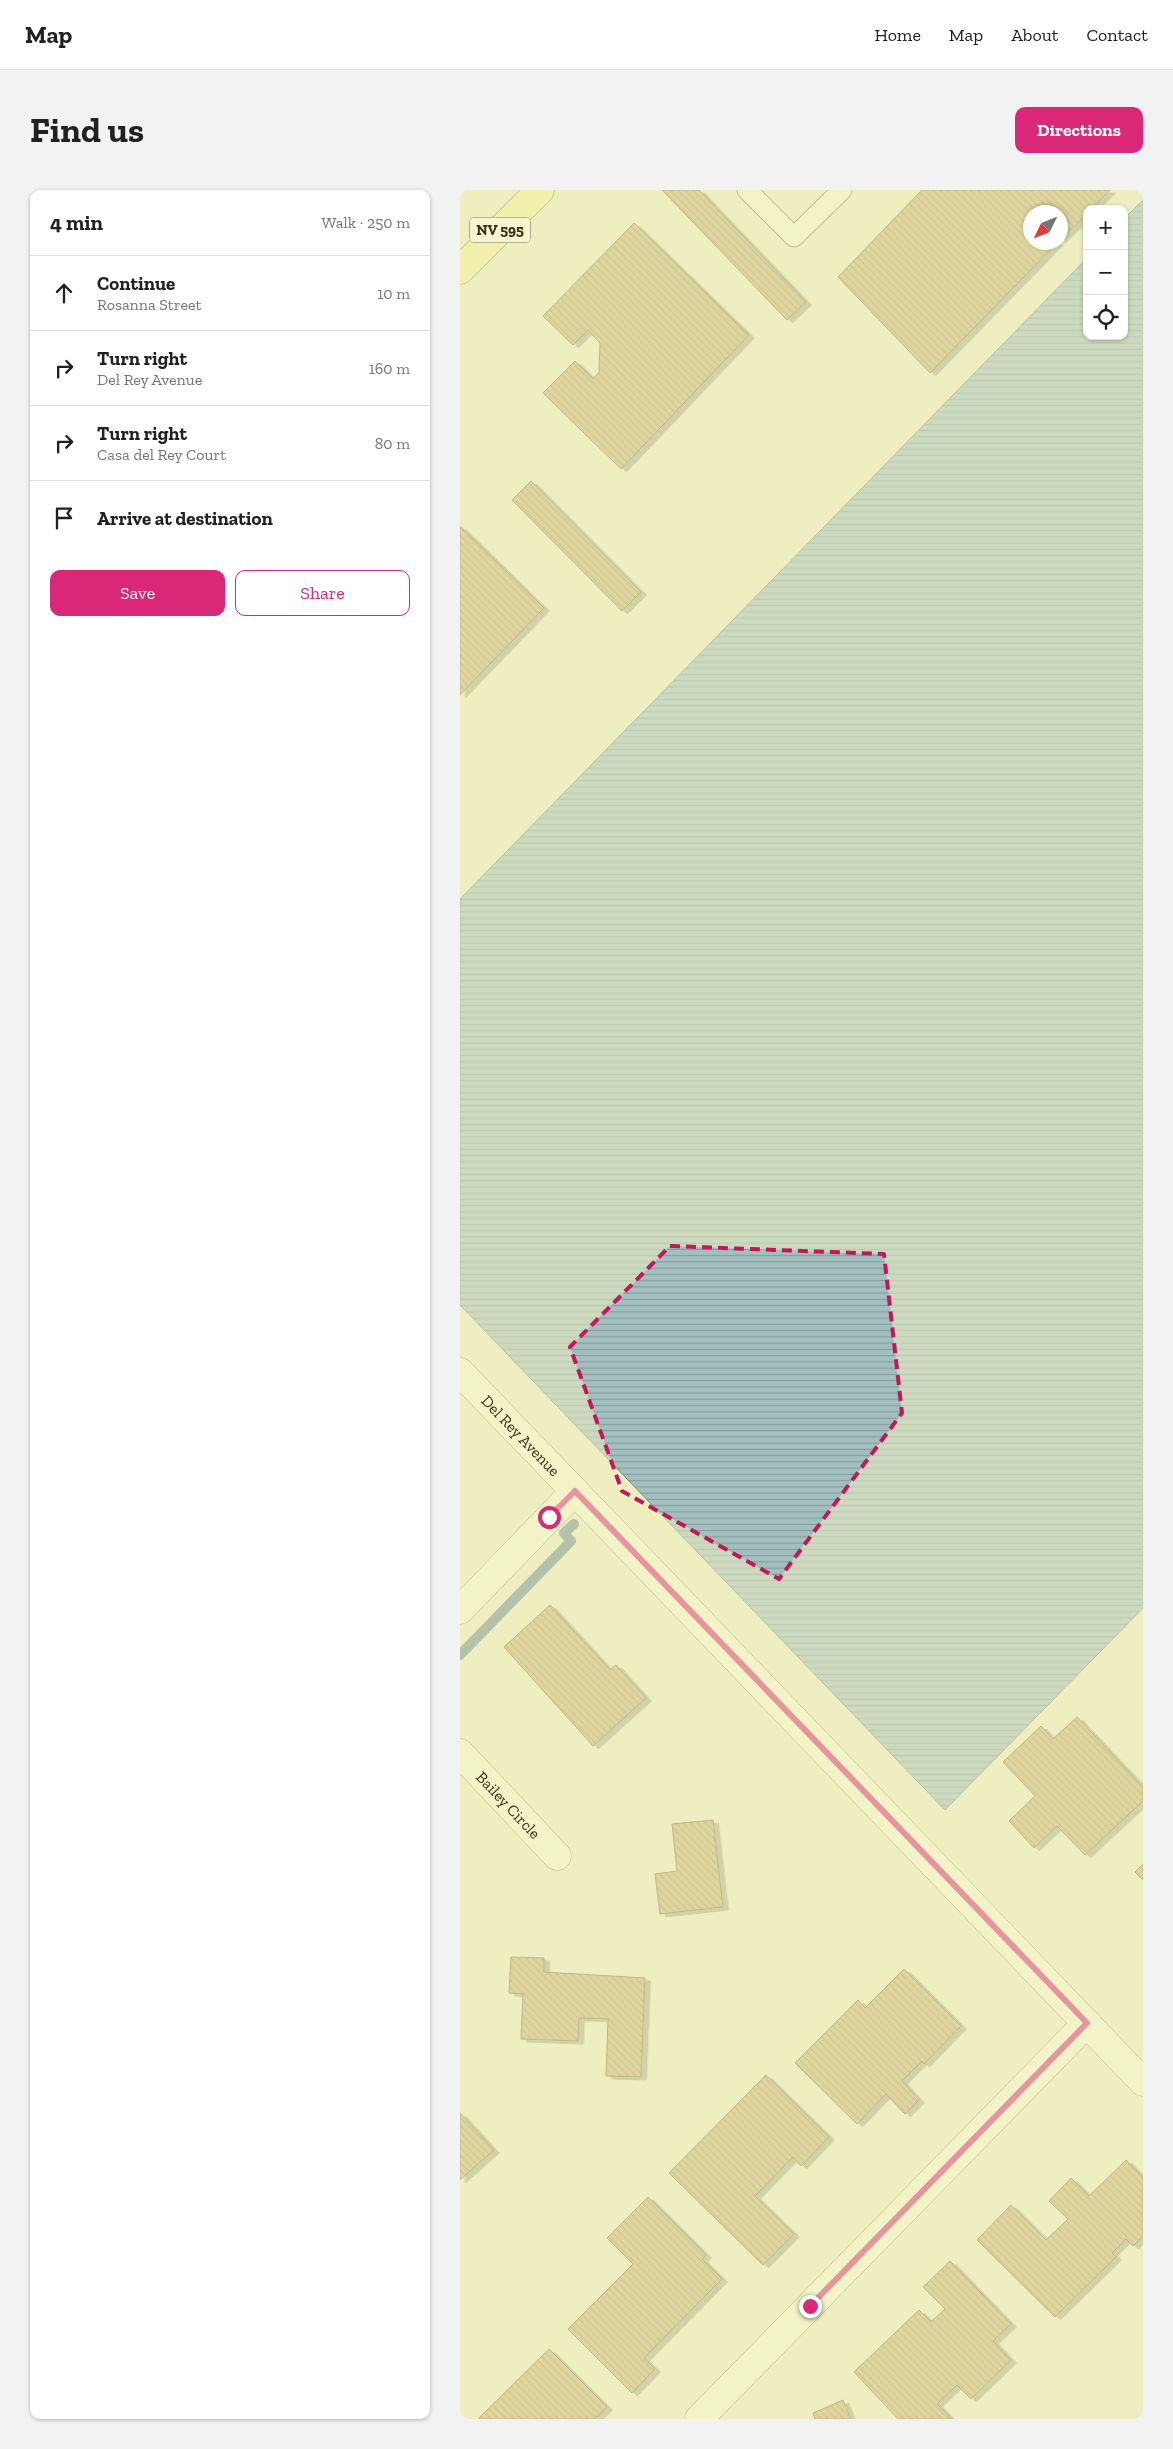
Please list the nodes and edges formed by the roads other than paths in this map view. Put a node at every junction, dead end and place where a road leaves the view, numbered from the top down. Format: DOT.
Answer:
graph roads {
  1 [pos="540,190"];
  2 [pos="747,190"];
  3 [pos="842,190"];
  4 [pos="460,270"];
  5 [pos="460,1372"];
  6 [pos="575,1491"];
  7 [pos="460,1610"];
  8 [pos="460,1753"];
  9 [pos="557,1856"];
  10 [pos="1087,2023"];
  11 [pos="1143,2082"];
  12 [pos="699,2419"];
  1 -- 4 [label="main road, NV 595"];
  2 -- 3 [label="lane"];
  5 -- 6 [label="street, Del Rey Avenue"];
  6 -- 7 [label="street"];
  6 -- 10 [label="street, Del Rey Avenue"];
  8 -- 9 [label="street, Bailey Circle"];
  10 -- 11 [label="street, Del Rey Avenue"];
  10 -- 12 [label="street"];
}
